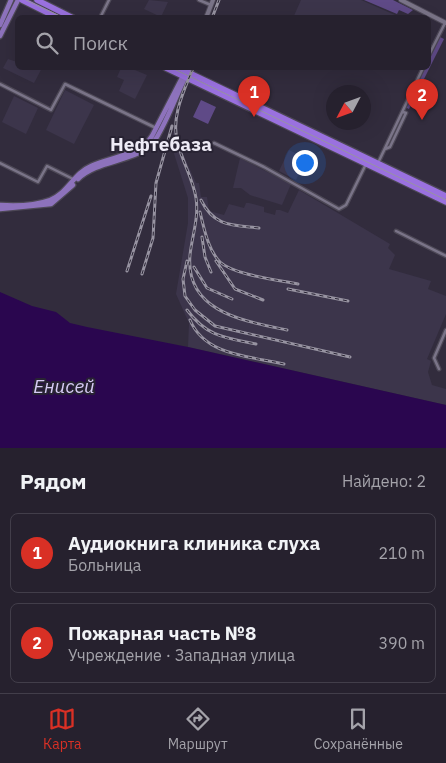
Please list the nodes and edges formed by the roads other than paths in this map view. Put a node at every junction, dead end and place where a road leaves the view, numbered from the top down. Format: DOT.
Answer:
graph roads {
  1 [pos="11,0"];
  2 [pos="37,0"];
  3 [pos="109,0"];
  4 [pos="200,0"];
  5 [pos="213,0"];
  6 [pos="401,0"];
  7 [pos="19,1"];
  8 [pos="211,5"];
  9 [pos="8,8"];
  10 [pos="51,15"];
  11 [pos="67,15"];
  12 [pos="102,15"];
  13 [pos="207,15"];
  14 [pos="430,15"];
  15 [pos="431,15"];
  16 [pos="0,17"];
  17 [pos="446,23"];
  18 [pos="0,25"];
  19 [pos="0,36"];
  20 [pos="431,51"];
  21 [pos="184,70"];
  22 [pos="422,70"];
  23 [pos="0,84"];
  24 [pos="158,129"];
  25 [pos="214,143"];
  26 [pos="368,161"];
  27 [pos="0,163"];
  28 [pos="378,163"];
  29 [pos="74,180"];
  30 [pos="62,195"];
  31 [pos="446,196"];
  32 [pos="446,202"];
  33 [pos="1,207"];
  34 [pos="396,231"];
  35 [pos="446,256"];
  36 [pos="446,330"];
  37 [pos="439,369"];
  1 -- 9 [label="main road"];
  2 -- 11 [label="highway"];
  3 -- 12 [label="street"];
  4 -- 8 [label="street"];
  5 -- 8 [label="street"];
  6 -- 14 [label="street"];
  7 -- 10 [label="highway"];
  7 -- 19 [label="main road"];
  8 -- 13 [label="street"];
  9 -- 16 [label="main road"];
  9 -- 18 [label="main road"];
  15 -- 17 [label="street"];
  17 -- 20 [label="street"];
  21 -- 24 [label="main road"];
  21 -- 26 [label="highway"];
  22 -- 28 [label="street"];
  23 -- 24 [label="street"];
  24 -- 29 [label="main road"];
  24 -- 30 [label="main road"];
  25 -- 26 [label="street"];
  26 -- 28 [label="highway"];
  26 -- 32 [label="highway"];
  27 -- 29 [label="street"];
  28 -- 31 [label="highway"];
  29 -- 30 [label="main road"];
  30 -- 33 [label="main road"];
  34 -- 35 [label="street"];
  36 -- 37 [label="street"];
}
